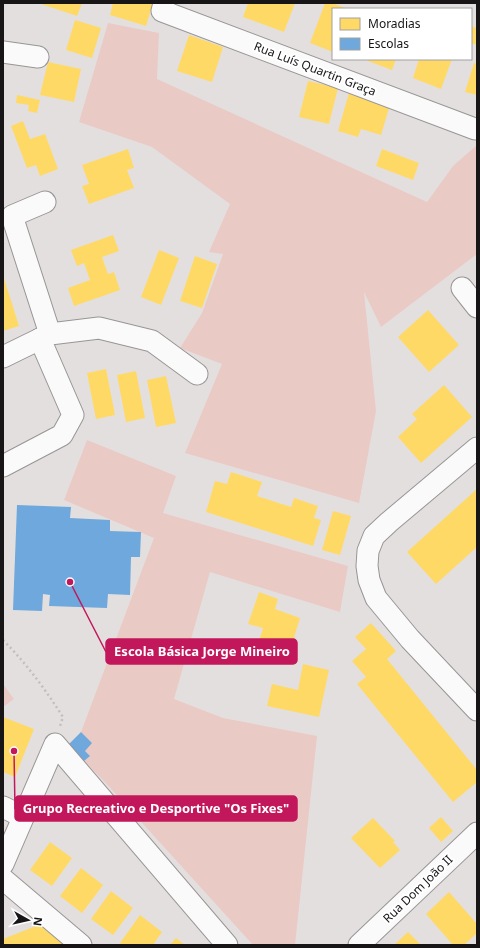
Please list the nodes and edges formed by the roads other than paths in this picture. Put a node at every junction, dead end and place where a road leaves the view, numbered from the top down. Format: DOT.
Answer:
graph roads {
  1 [pos="164,3"];
  2 [pos="3,52"];
  3 [pos="38,57"];
  4 [pos="475,129"];
  5 [pos="45,202"];
  6 [pos="462,288"];
  7 [pos="477,307"];
  8 [pos="45,337"];
  9 [pos="3,357"];
  10 [pos="198,374"];
  11 [pos="477,448"];
  12 [pos="3,466"];
  13 [pos="477,710"];
  14 [pos="3,807"];
  15 [pos="23,817"];
  16 [pos="477,833"];
  17 [pos="3,864"];
  18 [pos="3,879"];
  19 [pos="82,945"];
  20 [pos="227,945"];
  21 [pos="359,945"];
  1 -- 4 [label="street, Rua Luís Quartin Graça"];
  2 -- 3 [label="street"];
  5 -- 8 [label="street"];
  6 -- 7 [label="street"];
  8 -- 9 [label="street"];
  8 -- 10 [label="street"];
  8 -- 12 [label="street"];
  11 -- 13 [label="street"];
  14 -- 15 [label="street"];
  15 -- 17 [label="street"];
  15 -- 20 [label="street"];
  16 -- 21 [label="street, Rua Dom João II"];
  18 -- 19 [label="street"];
}
